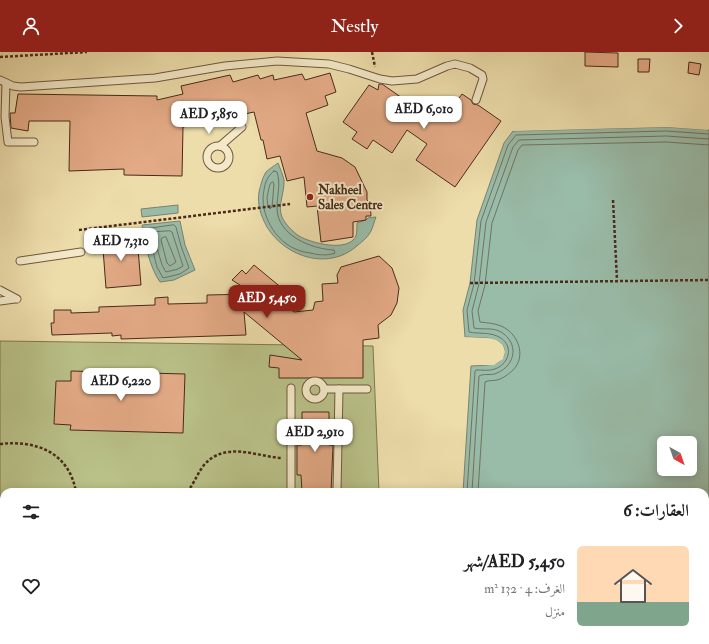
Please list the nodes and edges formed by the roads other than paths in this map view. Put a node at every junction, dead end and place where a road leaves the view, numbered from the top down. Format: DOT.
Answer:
graph roads {
  1 [pos="3,82"];
  2 [pos="476,100"];
  3 [pos="242,127"];
  4 [pos="34,142"];
  5 [pos="220,146"];
  6 [pos="81,252"];
  7 [pos="20,261"];
  8 [pos="0,290"];
  9 [pos="0,301"];
  10 [pos="291,388"];
  11 [pos="324,389"];
  12 [pos="339,389"];
  13 [pos="367,389"];
  14 [pos="291,488"];
  15 [pos="337,488"];
  1 -- 2 [label="lane"];
  1 -- 4 [label="lane"];
  3 -- 5 [label="lane"];
  6 -- 7 [label="lane"];
  8 -- 9 [label="lane"];
  10 -- 14 [label="lane"];
  11 -- 12 [label="lane"];
  12 -- 13 [label="lane"];
  12 -- 15 [label="lane"];
}
